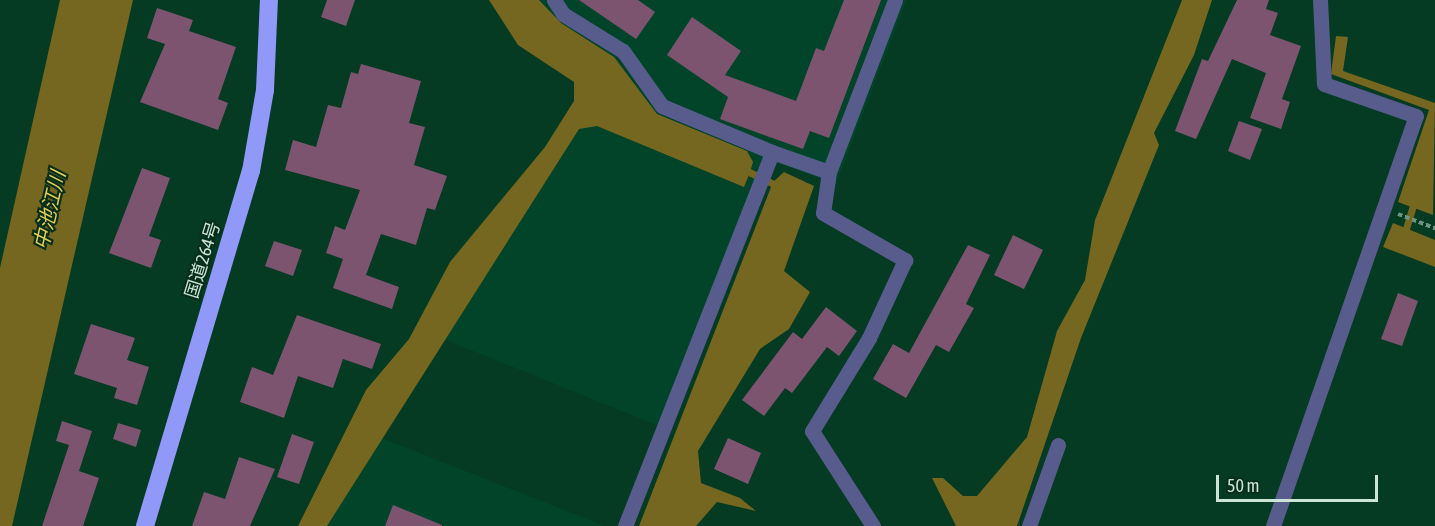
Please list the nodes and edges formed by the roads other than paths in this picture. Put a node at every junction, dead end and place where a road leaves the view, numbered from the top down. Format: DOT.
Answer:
graph roads {
  1 [pos="269,0"];
  2 [pos="554,0"];
  3 [pos="895,0"];
  4 [pos="1320,0"];
  5 [pos="772,152"];
  6 [pos="829,172"];
  7 [pos="1058,445"];
  8 [pos="145,526"];
  9 [pos="625,526"];
  10 [pos="873,526"];
  11 [pos="1029,526"];
  12 [pos="1273,526"];
  1 -- 8 [label="highway, 国道264号"];
  2 -- 5 [label="street"];
  3 -- 6 [label="street"];
  4 -- 12 [label="street"];
  5 -- 6 [label="street"];
  5 -- 9 [label="street"];
  6 -- 10 [label="street"];
  7 -- 11 [label="street"];
}
